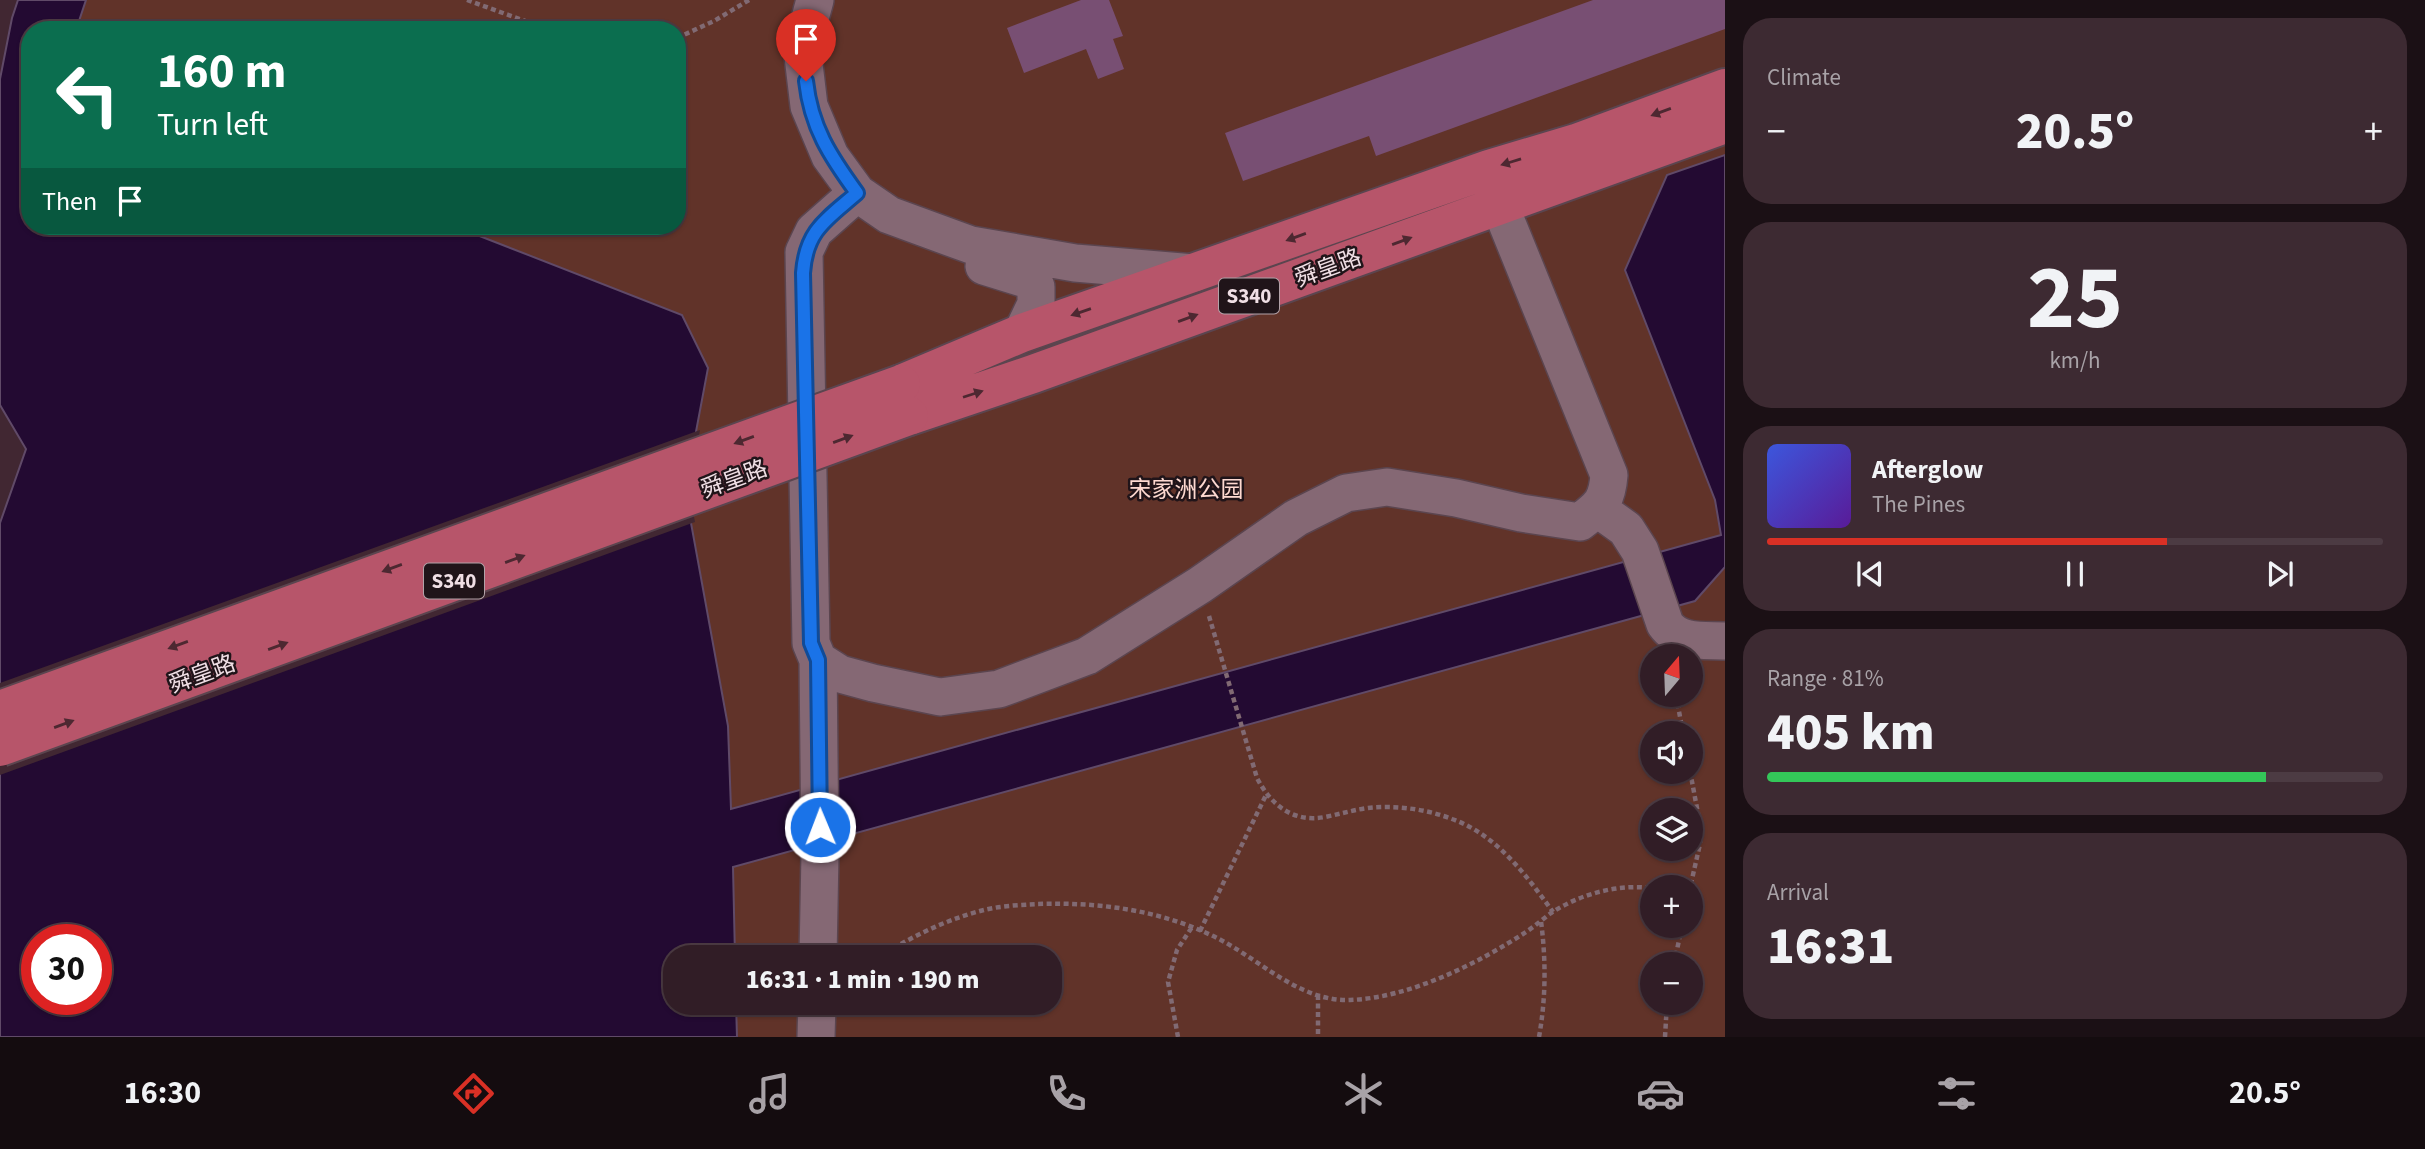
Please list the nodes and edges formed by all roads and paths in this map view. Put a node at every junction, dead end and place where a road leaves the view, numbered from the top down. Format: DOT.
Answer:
graph roads {
  1 [pos="467,0"];
  2 [pos="749,0"];
  3 [pos="803,0"];
  4 [pos="815,0"];
  5 [pos="525,21"];
  6 [pos="686,34"];
  7 [pos="1725,88"];
  8 [pos="1725,124"];
  9 [pos="1583,158"];
  10 [pos="850,199"];
  11 [pos="1500,206"];
  12 [pos="1194,273"];
  13 [pos="1022,332"];
  14 [pos="905,400"];
  15 [pos="1598,509"];
  16 [pos="1200,585"];
  17 [pos="1725,641"];
  18 [pos="818,660"];
  19 [pos="0,710"];
  20 [pos="0,747"];
  21 [pos="1692,784"];
  22 [pos="1266,795"];
  23 [pos="1693,875"];
  24 [pos="1640,888"];
  25 [pos="1553,912"];
  26 [pos="1541,921"];
  27 [pos="1192,927"];
  28 [pos="1200,930"];
  29 [pos="818,945"];
  30 [pos="899,945"];
  31 [pos="1318,995"];
  32 [pos="817,1015"];
  33 [pos="1666,1015"];
  34 [pos="817,1037"];
  35 [pos="1178,1037"];
  36 [pos="1318,1037"];
  37 [pos="1539,1037"];
  38 [pos="1665,1037"];
  1 -- 5 [label="path"];
  2 -- 6 [label="path"];
  3 -- 10 [label="street"];
  4 -- 10 [label="street"];
  7 -- 9 [label="main road, S340, one-way"];
  8 -- 9 [label="main road, S340"];
  9 -- 11 [label="main road, 舜皇路 / S340"];
  9 -- 12 [label="main road, 舜皇路 / S340, one-way"];
  10 -- 12 [label="street"];
  10 -- 13 [label="street"];
  10 -- 18 [label="street"];
  14 -- 11 [label="main road, 舜皇路 / S340, one-way"];
  11 -- 15 [label="street"];
  12 -- 13 [label="main road, 舜皇路 / S340, one-way"];
  13 -- 14 [label="main road, 舜皇路 / S340"];
  14 -- 19 [label="main road, 舜皇路 / S340, one-way, bridge"];
  20 -- 14 [label="main road, 舜皇路 / S340, one-way, bridge"];
  15 -- 16 [label="street"];
  15 -- 17 [label="street"];
  16 -- 18 [label="street"];
  16 -- 22 [label="path"];
  18 -- 29 [label="street"];
  21 -- 23 [label="path"];
  22 -- 25 [label="path"];
  22 -- 28 [label="path"];
  24 -- 25 [label="path"];
  25 -- 26 [label="path"];
  26 -- 31 [label="path"];
  26 -- 37 [label="path"];
  27 -- 28 [label="path"];
  27 -- 30 [label="path"];
  27 -- 35 [label="path"];
  28 -- 31 [label="path"];
  31 -- 36 [label="path"];
  32 -- 34 [label="street"];
  33 -- 38 [label="path"];
}
